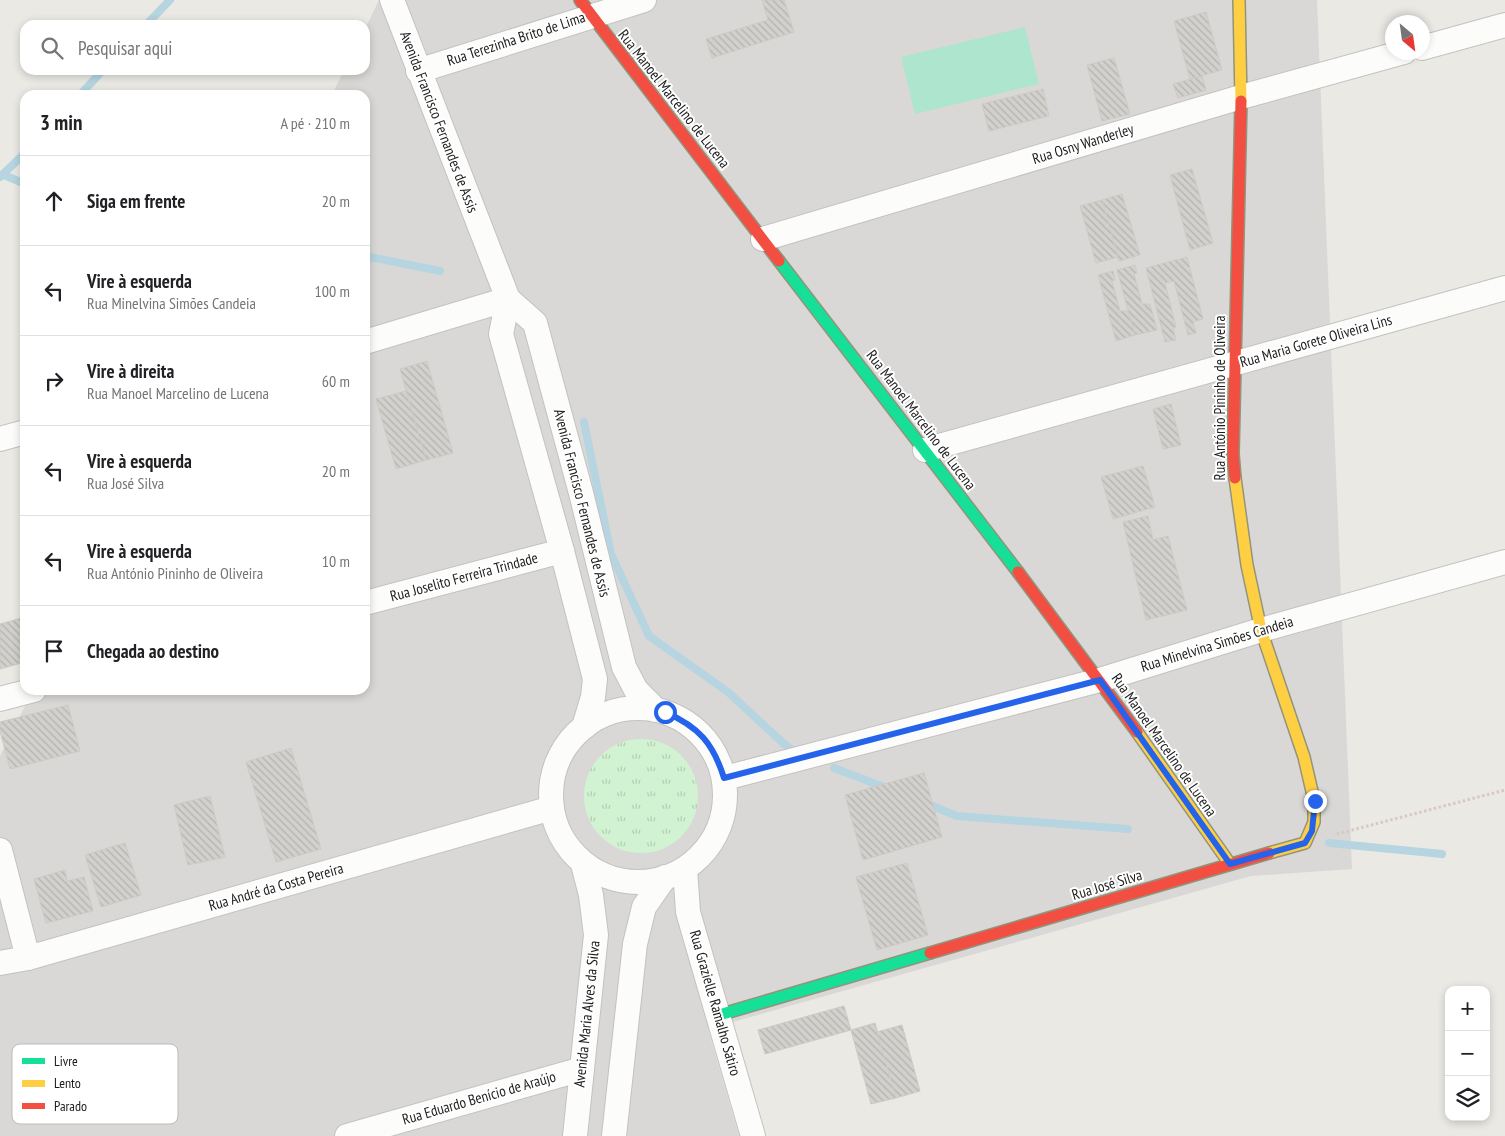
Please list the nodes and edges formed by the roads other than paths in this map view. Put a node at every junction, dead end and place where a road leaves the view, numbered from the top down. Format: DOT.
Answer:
graph roads {
  1 [pos="392,0"];
  2 [pos="644,0"];
  3 [pos="1239,0"];
  4 [pos="586,8"];
  5 [pos="1505,25"];
  6 [pos="1430,46"];
  7 [pos="1385,57"];
  8 [pos="418,71"];
  9 [pos="1241,97"];
  10 [pos="764,239"];
  11 [pos="1505,288"];
  12 [pos="508,299"];
  13 [pos="370,340"];
  14 [pos="1233,364"];
  15 [pos="20,433"];
  16 [pos="0,438"];
  17 [pos="925,450"];
  18 [pos="562,551"];
  19 [pos="1505,562"];
  20 [pos="370,602"];
  21 [pos="1261,630"];
  22 [pos="1100,680"];
  23 [pos="20,694"];
  24 [pos="0,699"];
  25 [pos="656,710"];
  26 [pos="584,727"];
  27 [pos="724,778"];
  28 [pos="552,808"];
  29 [pos="1305,843"];
  30 [pos="0,850"];
  31 [pos="583,864"];
  32 [pos="1230,864"];
  33 [pos="675,873"];
  34 [pos="28,958"];
  35 [pos="0,963"];
  36 [pos="718,1015"];
  37 [pos="582,1069"];
  38 [pos="347,1136"];
  39 [pos="575,1136"];
  40 [pos="614,1136"];
  41 [pos="753,1136"];
  1 -- 8 [label="street, Avenida Francisco Fernandes de Assis"];
  2 -- 4 [label="street, Rua Terezinha Brito de Lima"];
  3 -- 9 [label="street, Rua António Pininho de Oliveira"];
  4 -- 8 [label="street, Rua Terezinha Brito de Lima"];
  4 -- 10 [label="street, Rua Manoel Marcelino de Lucena"];
  5 -- 6 [label="street"];
  7 -- 9 [label="street, Rua Osny Wanderley"];
  8 -- 12 [label="street, Avenida Francisco Fernandes de Assis"];
  9 -- 10 [label="street, Rua Osny Wanderley"];
  9 -- 14 [label="street, Rua António Pininho de Oliveira"];
  10 -- 17 [label="street, Rua Manoel Marcelino de Lucena"];
  11 -- 14 [label="street, Rua Maria Gorete Oliveira Lins"];
  12 -- 13 [label="street"];
  12 -- 18 [label="street, Avenida Francisco Fernandes de Assis"];
  12 -- 25 [label="street, Avenida Francisco Fernandes de Assis"];
  14 -- 17 [label="street, Rua Maria Gorete Oliveira Lins"];
  14 -- 21 [label="street, Rua António Pininho de Oliveira"];
  15 -- 16 [label="street"];
  17 -- 22 [label="street, Rua Manoel Marcelino de Lucena"];
  18 -- 20 [label="street, Rua Joselito Ferreira Trindade"];
  18 -- 26 [label="street, Avenida Francisco Fernandes de Assis"];
  19 -- 21 [label="street, Rua Minelvina Simões Candeia"];
  21 -- 22 [label="street, Rua Minelvina Simões Candeia"];
  21 -- 29 [label="street, Rua António Pininho de Oliveira"];
  22 -- 27 [label="street, Rua Minelvina Simões Candeia"];
  22 -- 32 [label="street, Rua Manoel Marcelino de Lucena"];
  23 -- 24 [label="street"];
  25 -- 26 [label="street"];
  25 -- 27 [label="street"];
  26 -- 28 [label="street"];
  27 -- 33 [label="street"];
  28 -- 31 [label="street"];
  28 -- 34 [label="street, Rua André da Costa Pereira"];
  29 -- 32 [label="street, Rua José Silva"];
  30 -- 34 [label="street"];
  31 -- 33 [label="street"];
  31 -- 37 [label="street, Avenida Maria Alves da Silva"];
  32 -- 36 [label="street, Rua José Silva"];
  33 -- 36 [label="street, Rua Grazielle Ramalho Sátiro"];
  33 -- 40 [label="street"];
  34 -- 35 [label="street, Rua André da Costa Pereira"];
  36 -- 41 [label="street, Rua Grazielle Ramalho Sátiro"];
  37 -- 38 [label="street, Rua Eduardo Benício de Araújo"];
  37 -- 39 [label="street, Avenida Maria Alves da Silva"];
}
